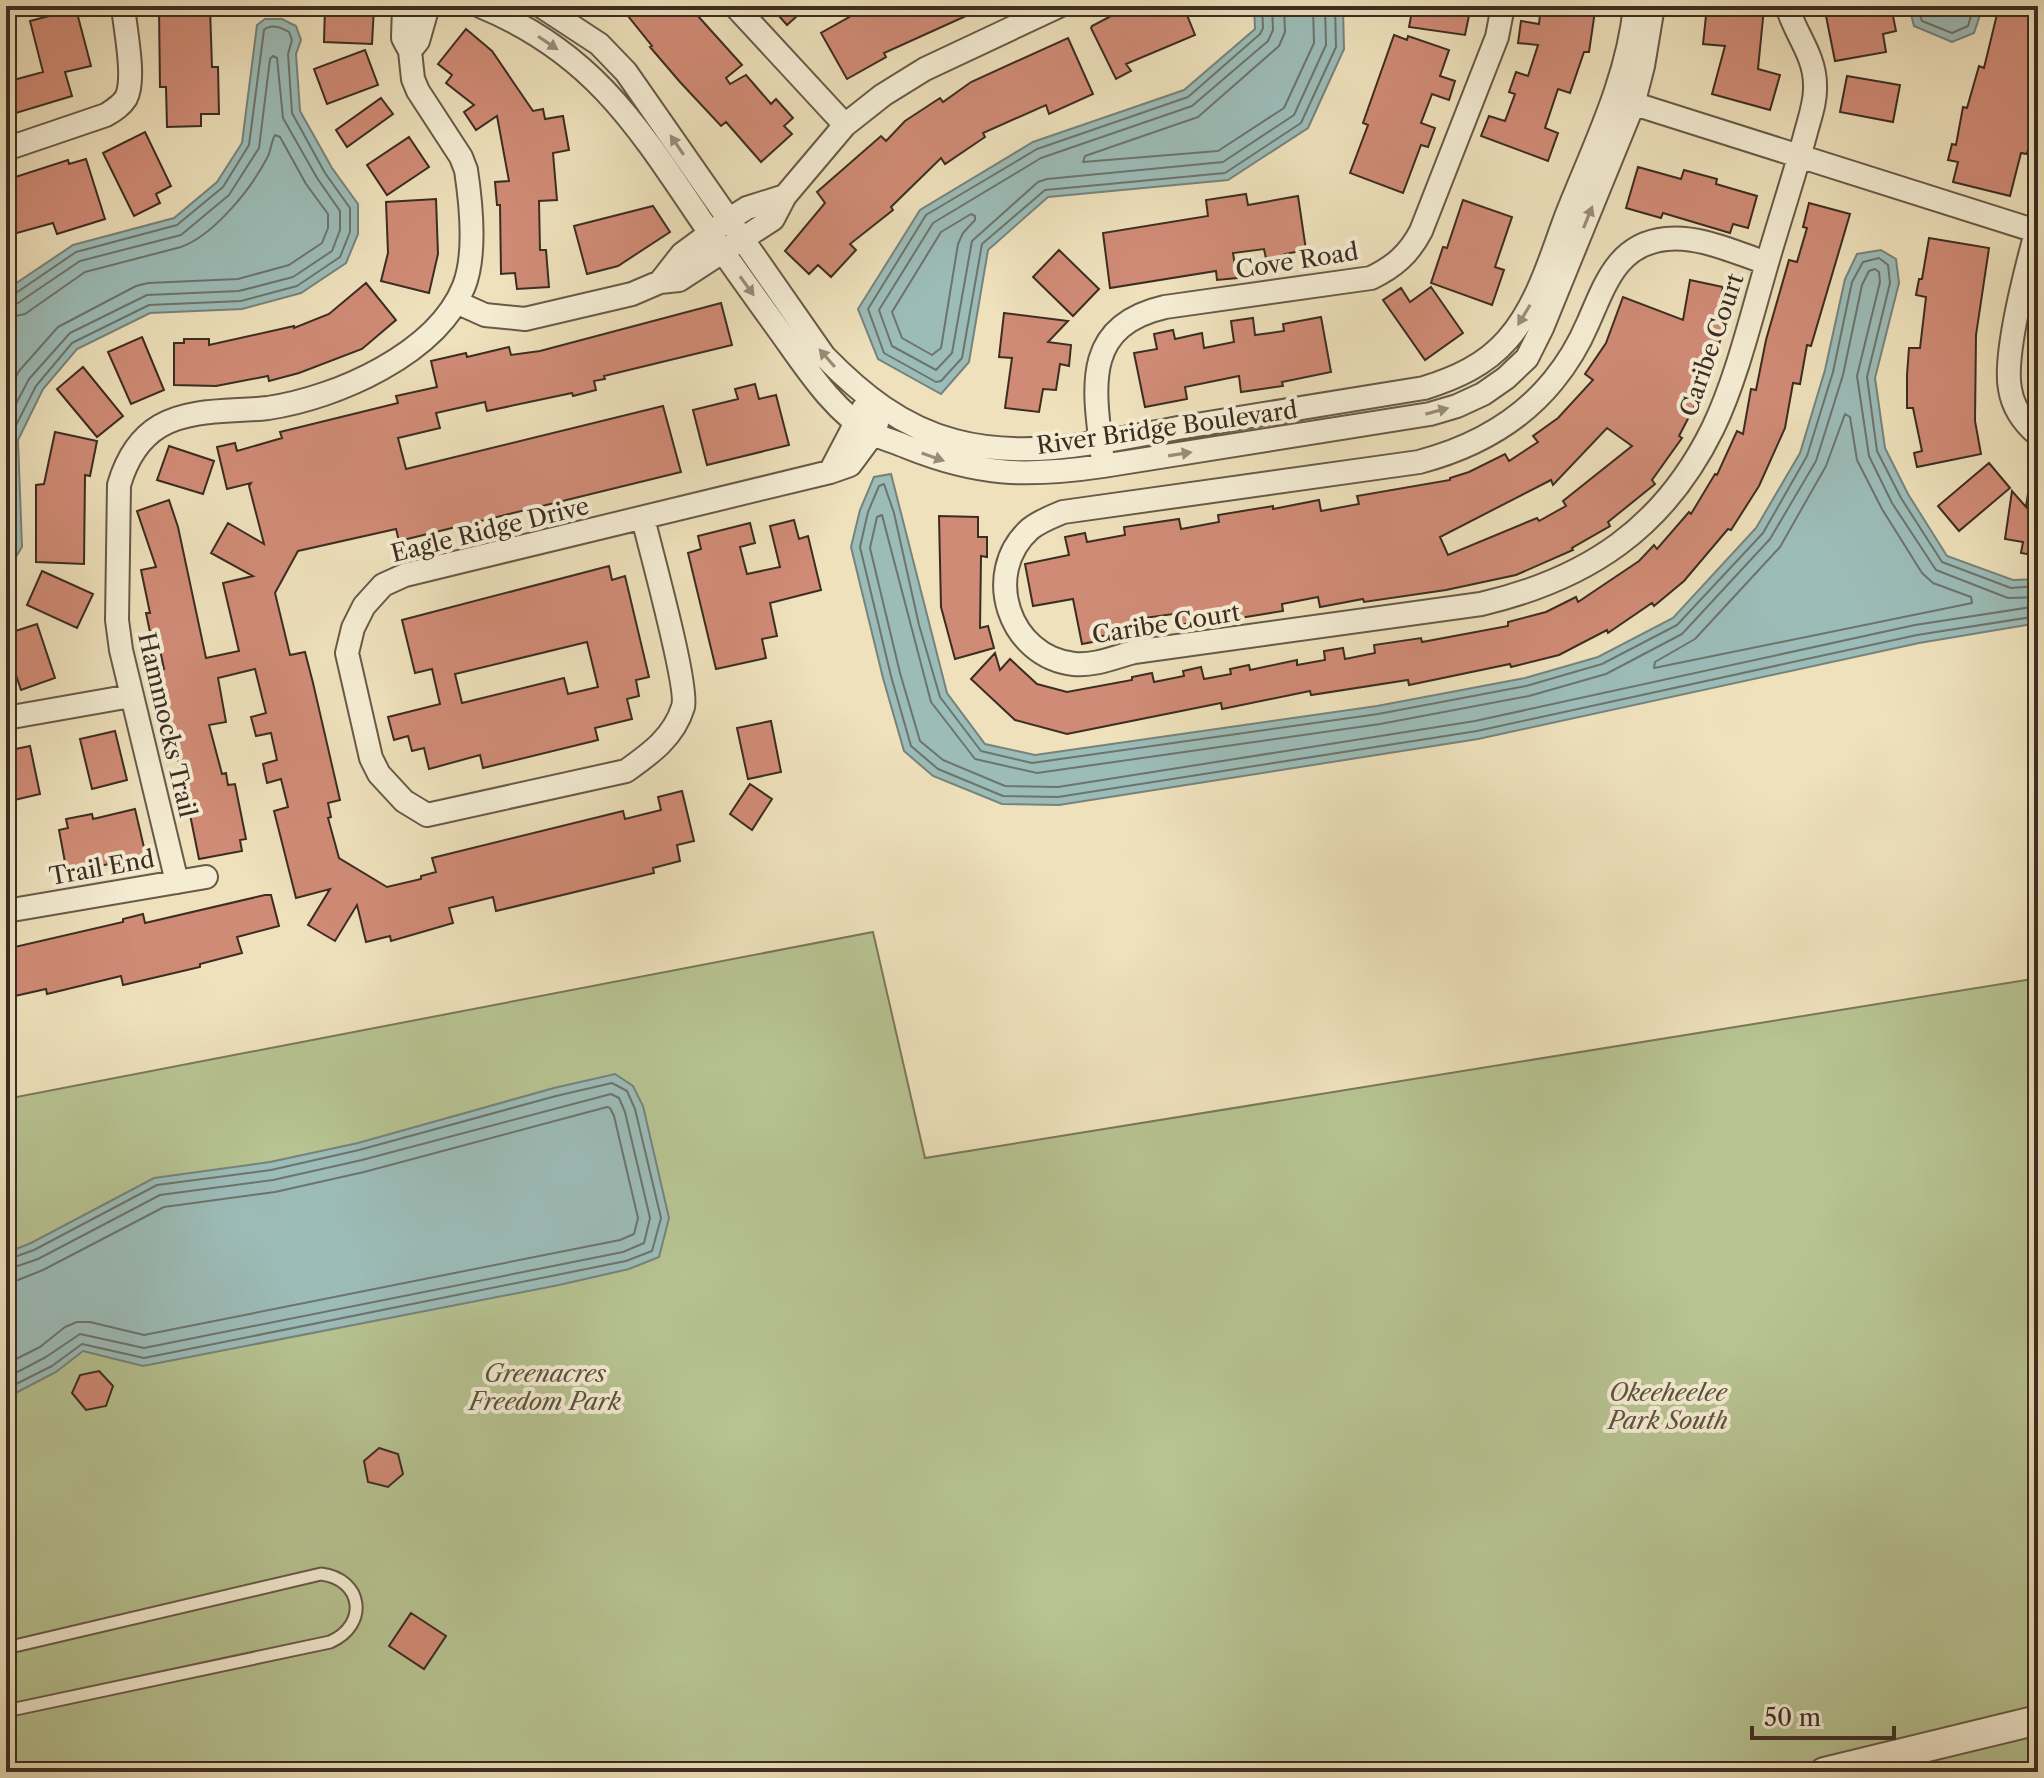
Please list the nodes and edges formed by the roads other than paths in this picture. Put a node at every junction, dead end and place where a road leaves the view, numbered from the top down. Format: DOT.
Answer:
graph roads {
  1 [pos="109,6"];
  2 [pos="123,6"];
  3 [pos="404,6"];
  4 [pos="428,6"];
  5 [pos="480,6"];
  6 [pos="541,6"];
  7 [pos="735,6"];
  8 [pos="1059,6"];
  9 [pos="1503,6"];
  10 [pos="1635,6"];
  11 [pos="1653,6"];
  12 [pos="1787,6"];
  13 [pos="126,38"];
  14 [pos="410,51"];
  15 [pos="1624,101"];
  16 [pos="845,125"];
  17 [pos="6,149"];
  18 [pos="1799,158"];
  19 [pos="2037,228"];
  20 [pos="726,236"];
  21 [pos="1767,263"];
  22 [pos="456,302"];
  23 [pos="875,403"];
  24 [pos="865,428"];
  25 [pos="2038,435"];
  26 [pos="1100,442"];
  27 [pos="1103,466"];
  28 [pos="643,518"];
  29 [pos="131,696"];
  30 [pos="6,718"];
  31 [pos="206,877"];
  32 [pos="177,882"];
  33 [pos="6,911"];
  34 [pos="6,1648"];
  35 [pos="6,1711"];
  36 [pos="2038,1720"];
  37 [pos="1824,1772"];
  1 -- 13 [label="street"];
  2 -- 13 [label="street"];
  3 -- 14 [label="street, Hammocks Trail"];
  4 -- 14 [label="street"];
  5 -- 20 [label="street, River Bridge Boulevard, one-way"];
  20 -- 6 [label="street, River Bridge Boulevard, one-way"];
  7 -- 16 [label="street"];
  8 -- 16 [label="street"];
  9 -- 26 [label="street, Cove Road"];
  10 -- 15 [label="street, River Bridge Boulevard"];
  11 -- 15 [label="street, River Bridge Boulevard"];
  12 -- 18 [label="street, Caribe Court"];
  13 -- 17 [label="street"];
  14 -- 22 [label="street, Hammocks Trail"];
  15 -- 18 [label="street"];
  15 -- 26 [label="street, River Bridge Boulevard, one-way"];
  27 -- 15 [label="street, River Bridge Boulevard, one-way"];
  16 -- 20 [label="street"];
  18 -- 19 [label="street"];
  18 -- 21 [label="street, Caribe Court"];
  19 -- 25 [label="street"];
  20 -- 22 [label="street"];
  23 -- 20 [label="street, River Bridge Boulevard, one-way"];
  20 -- 24 [label="street, River Bridge Boulevard, one-way"];
  21 -- 21 [label="street, Caribe Court"];
  22 -- 29 [label="street, Hammocks Trail"];
  23 -- 24 [label="street, Eagle Ridge Drive"];
  23 -- 26 [label="street, River Bridge Boulevard"];
  24 -- 27 [label="street, River Bridge Boulevard, one-way"];
  24 -- 28 [label="street, Eagle Ridge Drive"];
  26 -- 27 [label="street, Cove Road"];
  28 -- 28 [label="street, Eagle Ridge Drive"];
  29 -- 30 [label="street"];
  29 -- 32 [label="street, Hammocks Trail"];
  31 -- 32 [label="street, Trail End"];
  32 -- 33 [label="street, Trail End"];
  34 -- 35 [label="lane"];
  36 -- 37 [label="street"];
}
